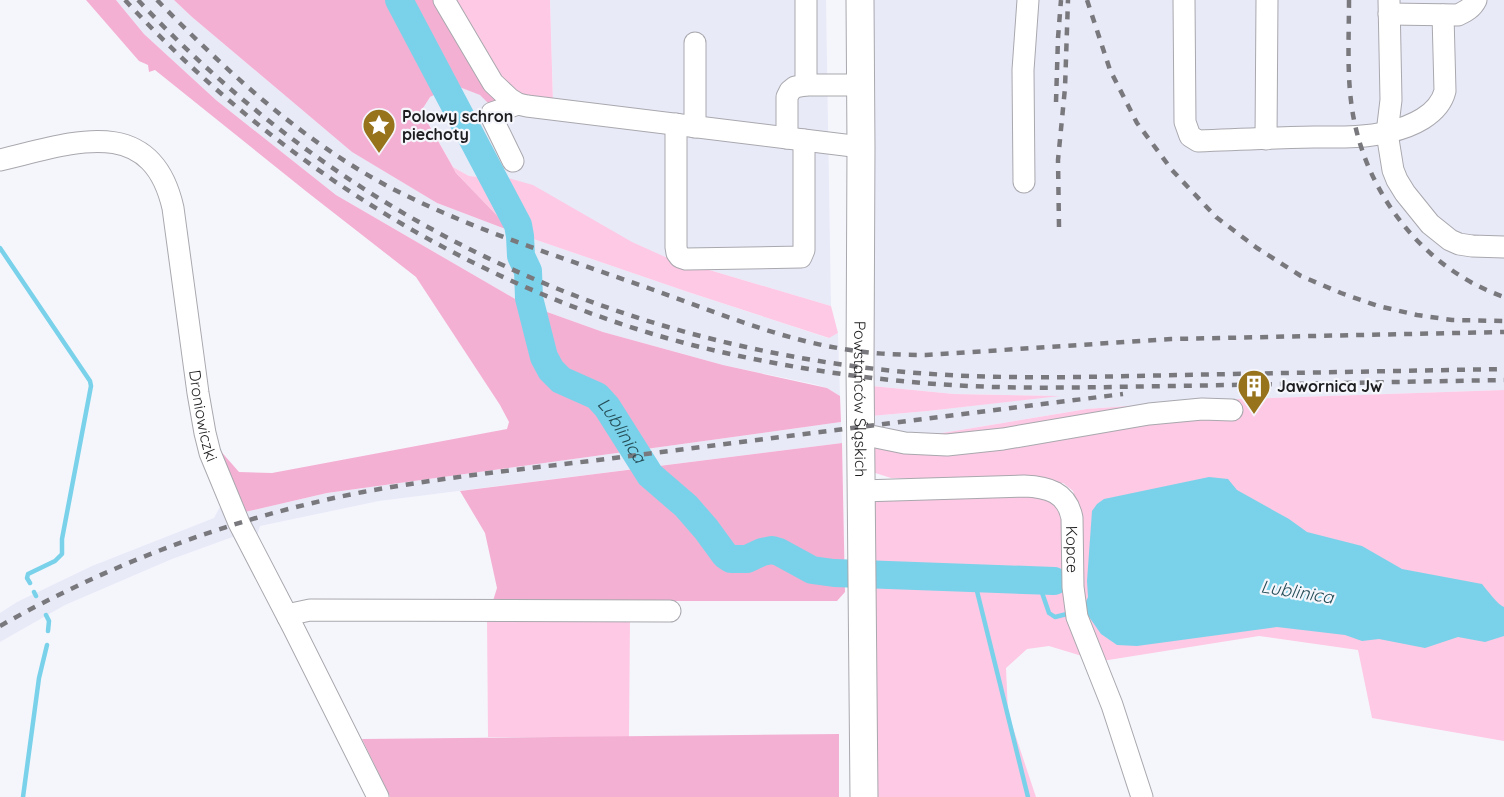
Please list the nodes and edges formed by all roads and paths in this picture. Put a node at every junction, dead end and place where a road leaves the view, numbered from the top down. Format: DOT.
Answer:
graph roads {
  1 [pos="444,0"];
  2 [pos="806,0"];
  3 [pos="860,0"];
  4 [pos="1028,0"];
  5 [pos="1184,0"];
  6 [pos="1267,0"];
  7 [pos="1476,0"];
  8 [pos="1389,7"];
  9 [pos="1443,15"];
  10 [pos="695,43"];
  11 [pos="806,85"];
  12 [pos="861,85"];
  13 [pos="518,104"];
  14 [pos="685,125"];
  15 [pos="1387,133"];
  16 [pos="796,139"];
  17 [pos="1266,139"];
  18 [pos="861,147"];
  19 [pos="0,160"];
  20 [pos="513,161"];
  21 [pos="1024,182"];
  22 [pos="1504,248"];
  23 [pos="1232,410"];
  24 [pos="861,434"];
  25 [pos="861,491"];
  26 [pos="670,611"];
  27 [pos="288,617"];
  28 [pos="378,797"];
  29 [pos="864,797"];
  30 [pos="1142,797"];
  1 -- 13 [label="street"];
  2 -- 11 [label="street"];
  3 -- 12 [label="main road, Powstańców Śląskich"];
  4 -- 21 [label="street"];
  5 -- 17 [label="street"];
  6 -- 17 [label="street"];
  7 -- 9 [label="street"];
  8 -- 9 [label="street"];
  8 -- 15 [label="street"];
  9 -- 15 [label="street"];
  10 -- 14 [label="street"];
  11 -- 12 [label="street"];
  11 -- 16 [label="street"];
  12 -- 18 [label="main road, Powstańców Śląskich"];
  13 -- 14 [label="street"];
  13 -- 20 [label="street"];
  14 -- 16 [label="street"];
  14 -- 16 [label="street"];
  15 -- 17 [label="street"];
  15 -- 22 [label="street"];
  16 -- 18 [label="street"];
  18 -- 24 [label="main road, Powstańców Śląskich"];
  19 -- 27 [label="street, Droniowiczki"];
  23 -- 24 [label="street"];
  24 -- 25 [label="main road, Powstańców Śląskich"];
  25 -- 29 [label="main road, Powstańców Śląskich"];
  25 -- 30 [label="street, Kopce"];
  26 -- 27 [label="street"];
  27 -- 28 [label="street, Droniowiczki"];
}
